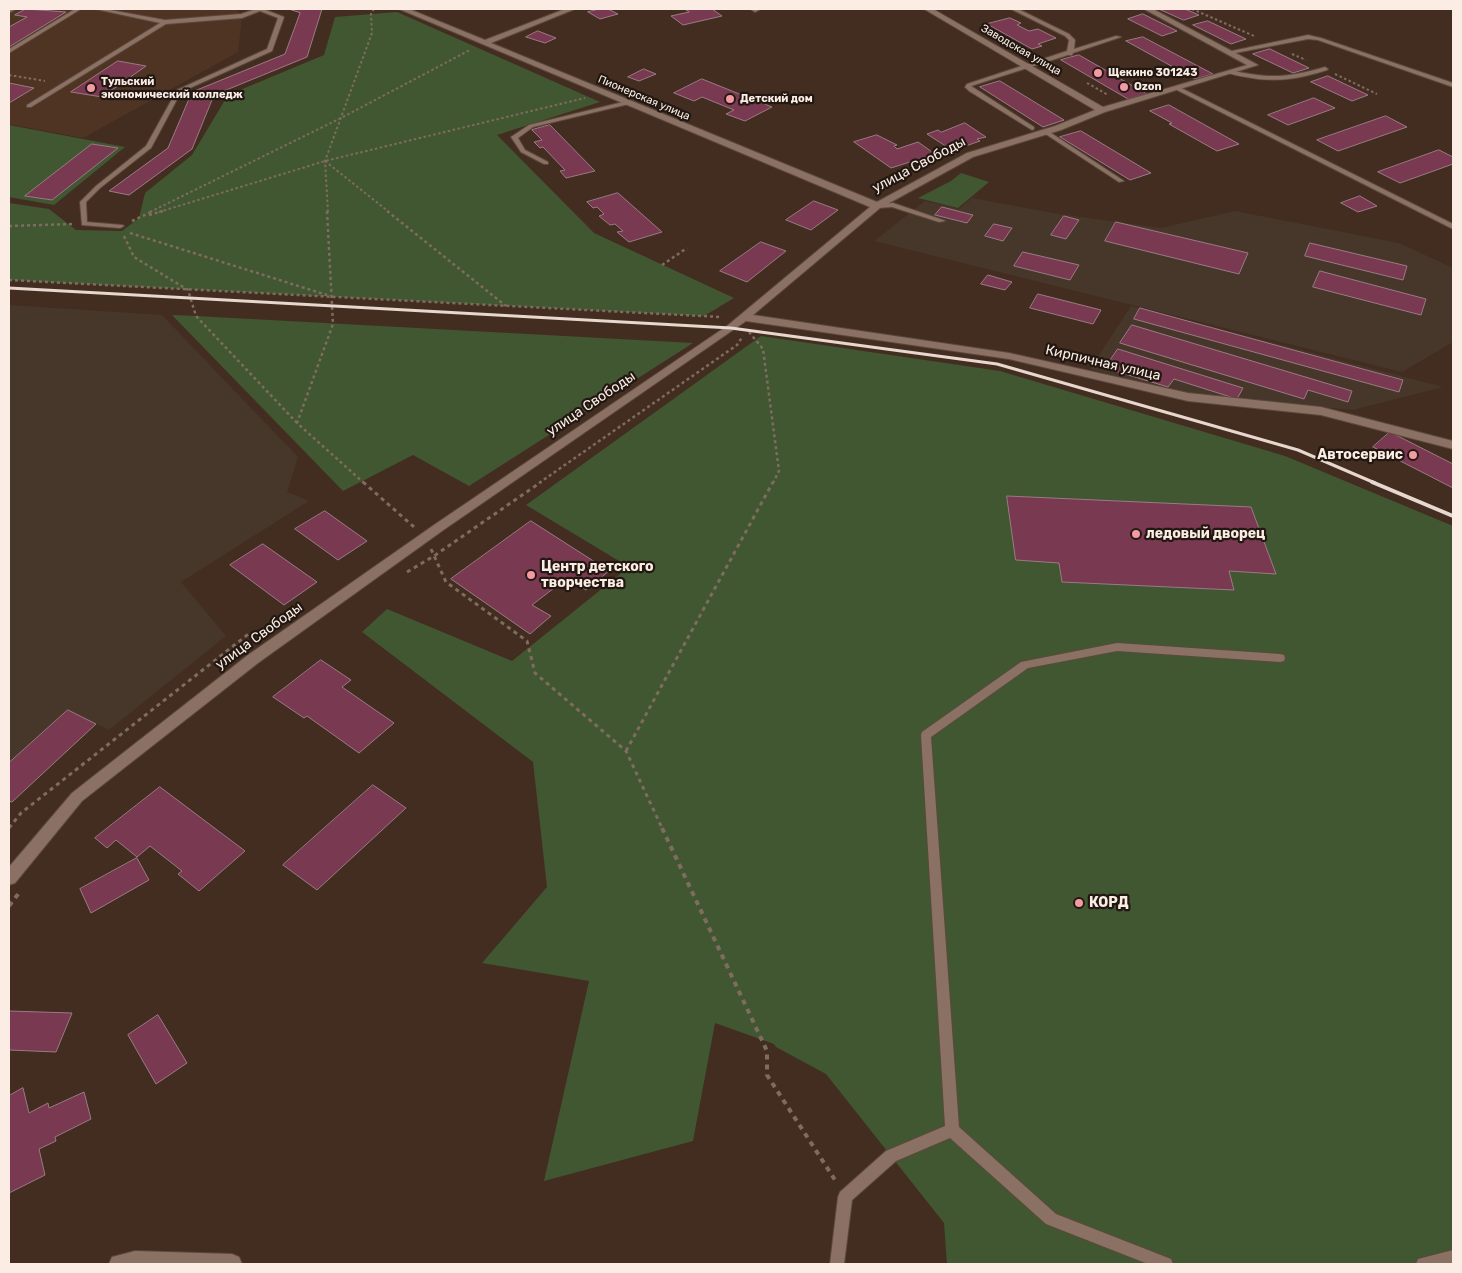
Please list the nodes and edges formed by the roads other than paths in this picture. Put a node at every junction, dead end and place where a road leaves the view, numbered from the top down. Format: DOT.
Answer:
graph roads {
  1 [pos="12,9"];
  2 [pos="78,9"];
  3 [pos="98,9"];
  4 [pos="260,9"];
  5 [pos="403,9"];
  6 [pos="571,9"];
  7 [pos="928,9"];
  8 [pos="1014,9"];
  9 [pos="1148,9"];
  10 [pos="9,11"];
  11 [pos="165,22"];
  12 [pos="1118,37"];
  13 [pos="484,43"];
  14 [pos="9,51"];
  15 [pos="1230,52"];
  16 [pos="1070,54"];
  17 [pos="1028,67"];
  18 [pos="1324,69"];
  19 [pos="1230,72"];
  20 [pos="1453,86"];
  21 [pos="1178,88"];
  22 [pos="627,103"];
  23 [pos="29,106"];
  24 [pos="1102,110"];
  25 [pos="1032,128"];
  26 [pos="1046,132"];
  27 [pos="546,163"];
  28 [pos="1121,180"];
  29 [pos="877,206"];
  30 [pos="942,221"];
  31 [pos="120,226"];
  32 [pos="1453,227"];
  33 [pos="748,322"];
  34 [pos="1453,445"];
  35 [pos="1280,658"];
  36 [pos="9,878"];
  37 [pos="952,1130"];
  38 [pos="1453,1257"];
  39 [pos="183,1263"];
  40 [pos="119,1264"];
  41 [pos="232,1264"];
  42 [pos="837,1264"];
  43 [pos="1166,1264"];
  44 [pos="1423,1264"];
  1 -- 10 [label="lane"];
  2 -- 14 [label="lane"];
  3 -- 11 [label="lane"];
  4 -- 11 [label="lane"];
  4 -- 31 [label="lane"];
  5 -- 13 [label="street, Пионерская улица"];
  6 -- 13 [label="street"];
  7 -- 17 [label="street, Заводская улица"];
  8 -- 16 [label="lane"];
  9 -- 15 [label="street"];
  11 -- 23 [label="lane"];
  12 -- 16 [label="lane"];
  13 -- 22 [label="street, Пионерская улица"];
  15 -- 19 [label="street, улица Свободы"];
  15 -- 20 [label="lane"];
  16 -- 17 [label="lane"];
  17 -- 24 [label="street, Заводская улица"];
  17 -- 25 [label="lane"];
  18 -- 19 [label="lane"];
  19 -- 21 [label="street, улица Свободы"];
  21 -- 24 [label="street, улица Свободы"];
  21 -- 32 [label="lane"];
  22 -- 27 [label="lane"];
  22 -- 29 [label="street, Пионерская улица"];
  24 -- 26 [label="street, улица Свободы"];
  26 -- 28 [label="lane"];
  26 -- 29 [label="street, улица Свободы"];
  29 -- 30 [label="lane"];
  29 -- 33 [label="street, улица Свободы"];
  33 -- 34 [label="street, Кирпичная улица"];
  33 -- 36 [label="street, улица Свободы"];
  35 -- 37 [label="lane"];
  37 -- 42 [label="lane"];
  37 -- 43 [label="lane"];
  38 -- 44 [label="lane"];
  39 -- 40 [label="street"];
  39 -- 41 [label="street"];
}
